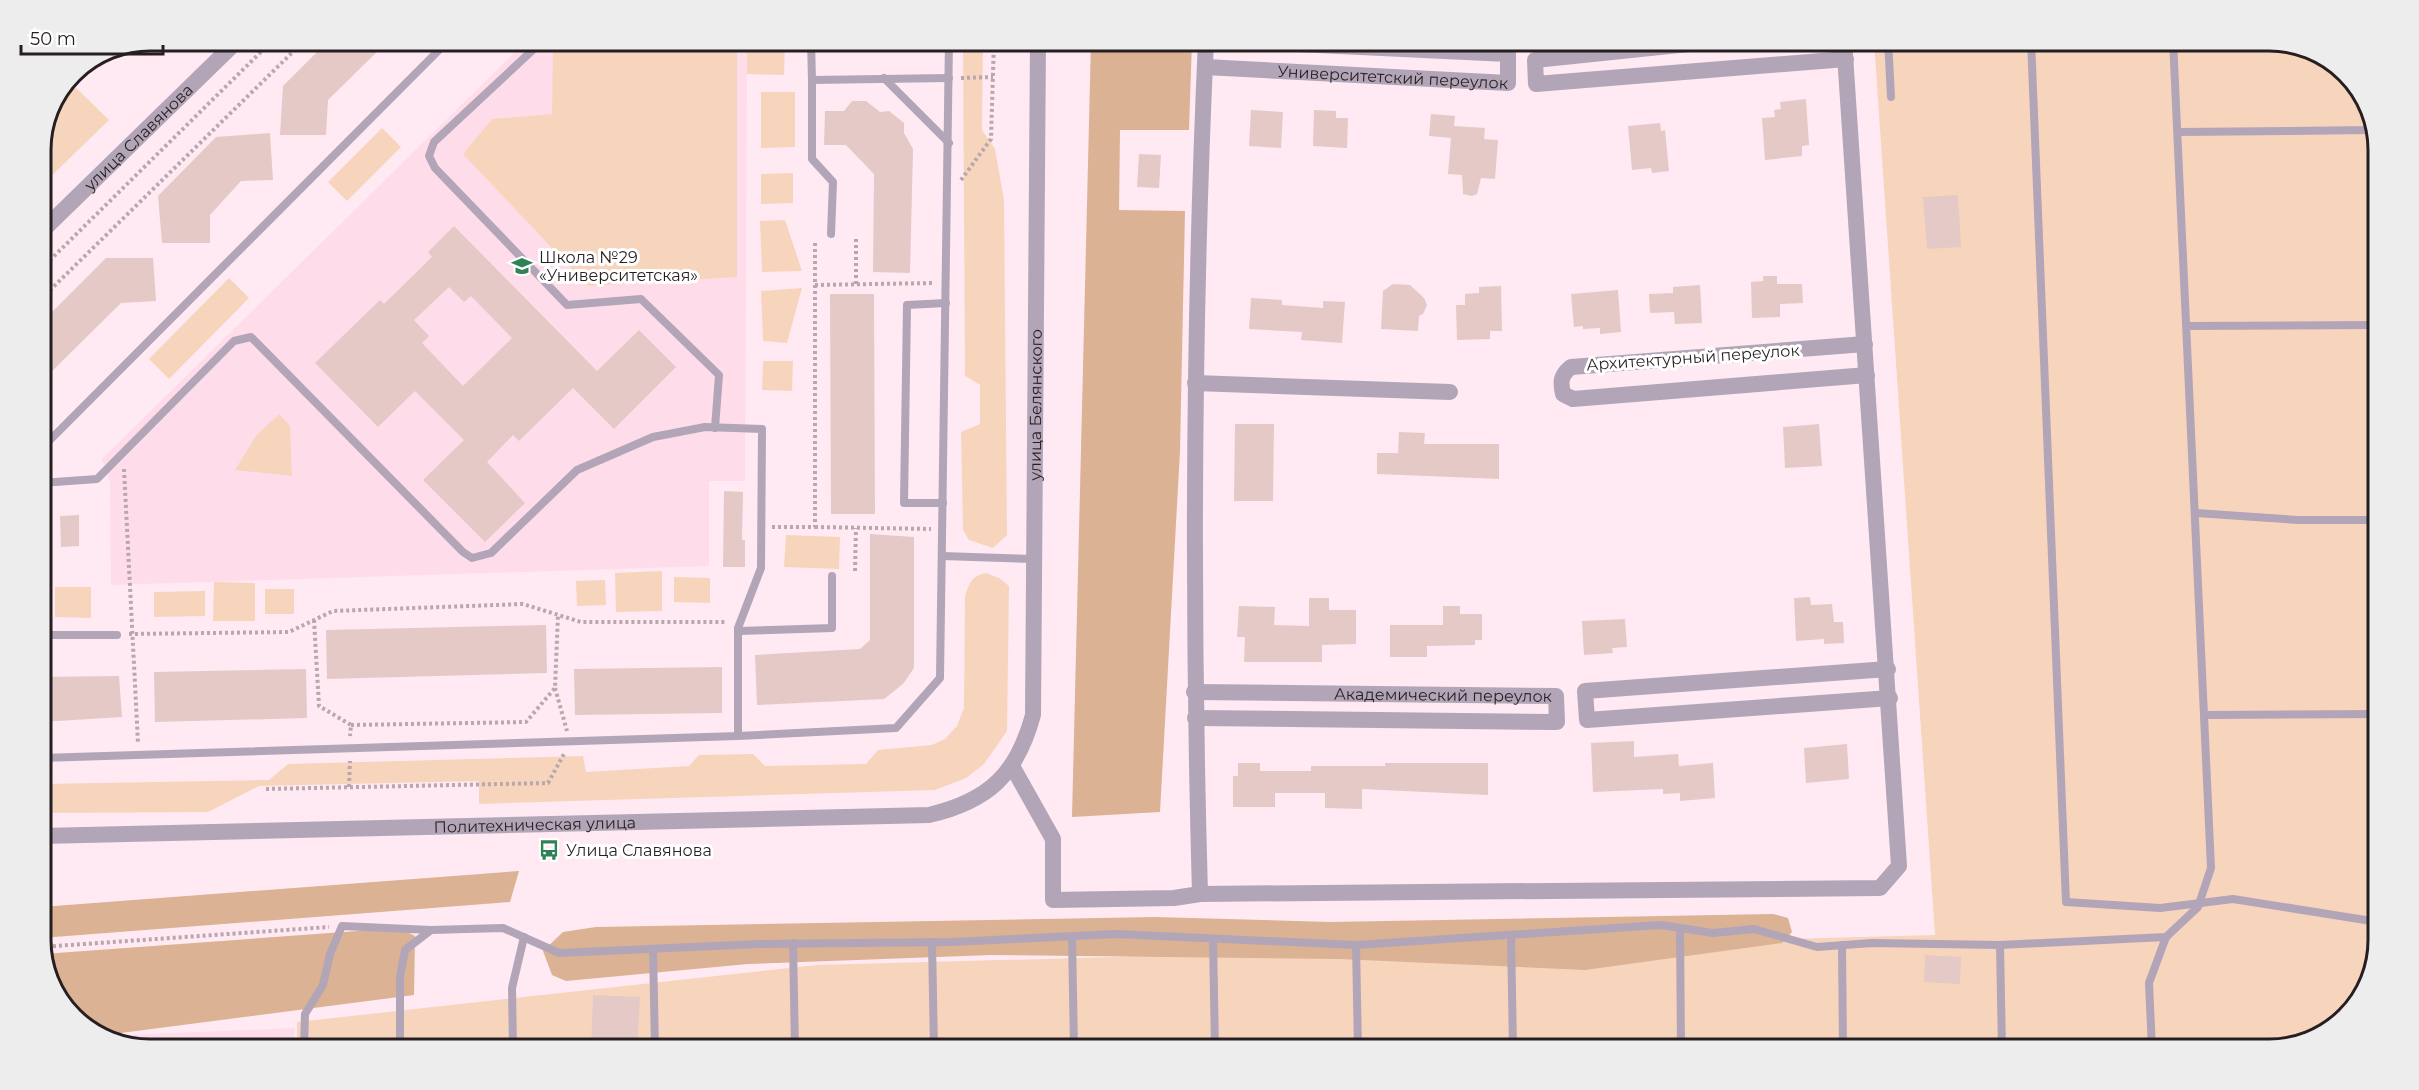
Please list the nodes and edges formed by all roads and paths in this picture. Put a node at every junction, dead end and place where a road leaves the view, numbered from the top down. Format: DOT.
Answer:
graph roads {
  1 [pos="227,51"];
  2 [pos="262,51"];
  3 [pos="294,51"];
  4 [pos="438,51"];
  5 [pos="532,51"];
  6 [pos="811,51"];
  7 [pos="949,51"];
  8 [pos="994,51"];
  9 [pos="1038,51"];
  10 [pos="1206,51"];
  11 [pos="1445,51"];
  12 [pos="1621,51"];
  13 [pos="1845,51"];
  14 [pos="1889,51"];
  15 [pos="2031,51"];
  16 [pos="2174,51"];
  17 [pos="1846,59"];
  18 [pos="1205,67"];
  19 [pos="993,77"];
  20 [pos="885,78"];
  21 [pos="948,78"];
  22 [pos="812,80"];
  23 [pos="1891,97"];
  24 [pos="2366,130"];
  25 [pos="2178,132"];
  26 [pos="949,143"];
  27 [pos="948,196"];
  28 [pos="51,222"];
  29 [pos="831,234"];
  30 [pos="856,239"];
  31 [pos="815,241"];
  32 [pos="51,259"];
  33 [pos="947,282"];
  34 [pos="856,284"];
  35 [pos="815,285"];
  36 [pos="51,289"];
  37 [pos="946,303"];
  38 [pos="2368,325"];
  39 [pos="2187,326"];
  40 [pos="1865,344"];
  41 [pos="1867,375"];
  42 [pos="1195,383"];
  43 [pos="1450,392"];
  44 [pos="716,428"];
  45 [pos="51,439"];
  46 [pos="123,453"];
  47 [pos="51,482"];
  48 [pos="943,503"];
  49 [pos="2196,513"];
  50 [pos="2368,520"];
  51 [pos="761,527"];
  52 [pos="815,527"];
  53 [pos="856,528"];
  54 [pos="942,529"];
  55 [pos="942,556"];
  56 [pos="1034,559"];
  57 [pos="855,571"];
  58 [pos="832,576"];
  59 [pos="558,615"];
  60 [pos="314,620"];
  61 [pos="739,627"];
  62 [pos="51,634"];
  63 [pos="133,634"];
  64 [pos="117,635"];
  65 [pos="1888,669"];
  66 [pos="555,688"];
  67 [pos="1194,692"];
  68 [pos="1890,698"];
  69 [pos="2368,714"];
  70 [pos="2204,715"];
  71 [pos="1195,718"];
  72 [pos="351,725"];
  73 [pos="738,736"];
  74 [pos="570,743"];
  75 [pos="350,747"];
  76 [pos="139,755"];
  77 [pos="51,758"];
  78 [pos="1012,766"];
  79 [pos="349,788"];
  80 [pos="266,789"];
  81 [pos="51,836"];
  82 [pos="1200,894"];
  83 [pos="2200,901"];
  84 [pos="2368,920"];
  85 [pos="342,926"];
  86 [pos="1680,927"];
  87 [pos="431,930"];
  88 [pos="1511,935"];
  89 [pos="1072,936"];
  90 [pos="524,937"];
  91 [pos="2166,937"];
  92 [pos="1213,939"];
  93 [pos="932,942"];
  94 [pos="793,943"];
  95 [pos="1356,945"];
  96 [pos="1842,945"];
  97 [pos="2000,945"];
  98 [pos="51,946"];
  99 [pos="653,949"];
  100 [pos="304,1039"];
  101 [pos="400,1039"];
  102 [pos="513,1039"];
  103 [pos="655,1039"];
  104 [pos="795,1039"];
  105 [pos="934,1039"];
  106 [pos="1074,1039"];
  107 [pos="1215,1039"];
  108 [pos="1358,1039"];
  109 [pos="1513,1039"];
  110 [pos="1681,1039"];
  111 [pos="1843,1039"];
  112 [pos="2002,1039"];
  113 [pos="2152,1039"];
  1 -- 28 [label="street, улица Славянова"];
  2 -- 32 [label="path"];
  3 -- 36 [label="path"];
  4 -- 45 [label="lane"];
  5 -- 44 [label="lane"];
  6 -- 22 [label="lane"];
  7 -- 21 [label="lane"];
  8 -- 19 [label="path"];
  9 -- 56 [label="street, улица Белянского"];
  10 -- 18 [label="street"];
  11 -- 18 [label="street, Университетский переулок"];
  12 -- 17 [label="street"];
  13 -- 17 [label="street"];
  14 -- 23 [label="lane"];
  15 -- 83 [label="lane"];
  16 -- 25 [label="lane"];
  17 -- 40 [label="street"];
  18 -- 42 [label="street"];
  19 -- 21 [label="path"];
  19 -- 27 [label="path"];
  20 -- 21 [label="lane"];
  20 -- 22 [label="lane"];
  20 -- 26 [label="lane"];
  21 -- 26 [label="lane"];
  22 -- 29 [label="lane"];
  24 -- 25 [label="lane"];
  25 -- 39 [label="lane"];
  26 -- 27 [label="lane"];
  27 -- 33 [label="lane"];
  30 -- 34 [label="path"];
  31 -- 35 [label="path"];
  33 -- 34 [label="path"];
  33 -- 37 [label="lane"];
  34 -- 35 [label="path"];
  35 -- 52 [label="path"];
  37 -- 48 [label="lane"];
  37 -- 48 [label="lane"];
  38 -- 39 [label="lane"];
  39 -- 49 [label="lane"];
  40 -- 41 [label="street"];
  40 -- 41 [label="street, Архитектурный переулок"];
  41 -- 65 [label="street"];
  42 -- 43 [label="street"];
  42 -- 67 [label="street"];
  44 -- 46 [label="lane"];
  44 -- 51 [label="lane"];
  46 -- 47 [label="lane"];
  46 -- 63 [label="path"];
  48 -- 54 [label="lane"];
  49 -- 50 [label="lane"];
  49 -- 70 [label="lane"];
  51 -- 52 [label="path"];
  51 -- 61 [label="lane"];
  52 -- 53 [label="path"];
  53 -- 54 [label="path"];
  53 -- 57 [label="path"];
  54 -- 55 [label="lane"];
  55 -- 56 [label="lane"];
  55 -- 73 [label="lane"];
  56 -- 78 [label="street, улица Белянского"];
  58 -- 61 [label="lane"];
  59 -- 60 [label="path"];
  59 -- 61 [label="path"];
  59 -- 66 [label="path"];
  60 -- 63 [label="path"];
  60 -- 72 [label="path"];
  61 -- 73 [label="lane"];
  62 -- 64 [label="lane"];
  63 -- 64 [label="path"];
  63 -- 76 [label="path"];
  65 -- 68 [label="street"];
  65 -- 68 [label="street"];
  66 -- 72 [label="path"];
  66 -- 74 [label="path"];
  67 -- 71 [label="street"];
  67 -- 71 [label="street, Академический переулок"];
  68 -- 82 [label="street"];
  69 -- 70 [label="lane"];
  70 -- 83 [label="lane"];
  71 -- 82 [label="street"];
  72 -- 75 [label="path"];
  73 -- 74 [label="lane"];
  74 -- 75 [label="lane"];
  74 -- 79 [label="path"];
  75 -- 76 [label="lane"];
  75 -- 79 [label="path"];
  76 -- 77 [label="lane"];
  78 -- 81 [label="street, Политехническая улица"];
  78 -- 82 [label="street"];
  79 -- 80 [label="path"];
  83 -- 84 [label="lane"];
  83 -- 91 [label="lane"];
  85 -- 87 [label="lane"];
  85 -- 98 [label="path"];
  85 -- 100 [label="lane"];
  86 -- 88 [label="lane"];
  86 -- 96 [label="lane"];
  86 -- 110 [label="lane"];
  87 -- 90 [label="lane"];
  87 -- 101 [label="lane"];
  88 -- 95 [label="lane"];
  88 -- 109 [label="lane"];
  89 -- 92 [label="lane"];
  89 -- 93 [label="lane"];
  89 -- 106 [label="lane"];
  90 -- 99 [label="lane"];
  90 -- 102 [label="lane"];
  91 -- 97 [label="lane"];
  91 -- 113 [label="lane"];
  92 -- 95 [label="lane"];
  92 -- 107 [label="lane"];
  93 -- 94 [label="lane"];
  93 -- 105 [label="lane"];
  94 -- 99 [label="lane"];
  94 -- 104 [label="lane"];
  95 -- 108 [label="lane"];
  96 -- 97 [label="lane"];
  96 -- 111 [label="lane"];
  97 -- 112 [label="lane"];
  99 -- 103 [label="lane"];
}
